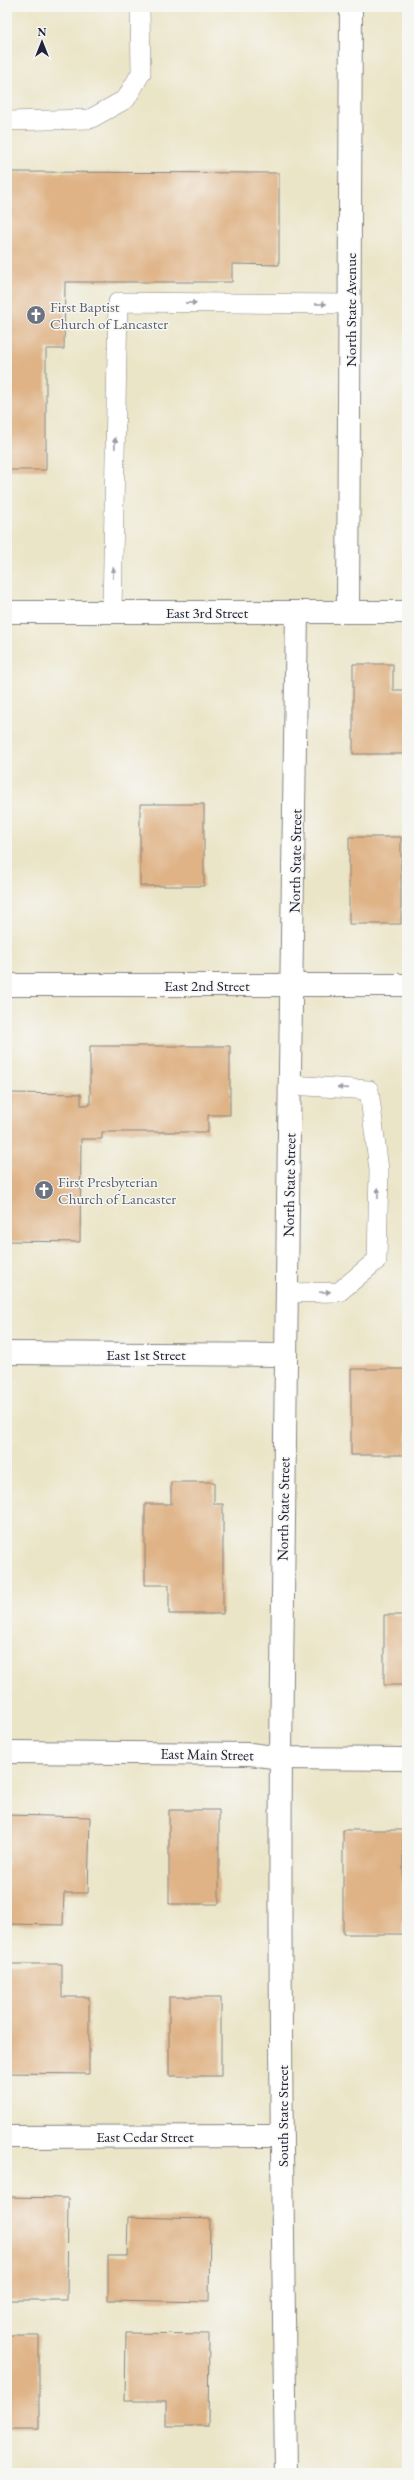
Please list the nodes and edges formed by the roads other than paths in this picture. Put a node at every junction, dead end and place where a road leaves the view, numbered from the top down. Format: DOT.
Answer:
graph roads {
  1 [pos="140,7"];
  2 [pos="351,7"];
  3 [pos="7,121"];
  4 [pos="350,304"];
  5 [pos="7,612"];
  6 [pos="112,612"];
  7 [pos="297,612"];
  8 [pos="348,612"];
  9 [pos="407,612"];
  10 [pos="7,985"];
  11 [pos="293,985"];
  12 [pos="407,985"];
  13 [pos="291,1085"];
  14 [pos="286,1293"];
  15 [pos="7,1353"];
  16 [pos="285,1355"];
  17 [pos="7,1752"];
  18 [pos="281,1758"];
  19 [pos="407,1759"];
  20 [pos="282,2136"];
  21 [pos="7,2137"];
  22 [pos="286,2473"];
  1 -- 3 [label="lane"];
  2 -- 4 [label="street, North State Avenue"];
  6 -- 4 [label="lane, one-way"];
  4 -- 8 [label="street, North State Avenue"];
  5 -- 6 [label="street, East 3rd Street"];
  6 -- 7 [label="street, East 3rd Street"];
  7 -- 8 [label="street, East 3rd Street"];
  7 -- 11 [label="street, North State Street"];
  8 -- 9 [label="street, East 3rd Street"];
  10 -- 11 [label="street, East 2nd Street"];
  11 -- 12 [label="street, East 2nd Street"];
  11 -- 13 [label="street, North State Street"];
  13 -- 14 [label="street, North State Street"];
  14 -- 13 [label="lane, one-way"];
  14 -- 16 [label="street, North State Street"];
  15 -- 16 [label="street, East 1st Street"];
  16 -- 18 [label="street, North State Street"];
  17 -- 18 [label="street, East Main Street"];
  18 -- 19 [label="street, East Main Street"];
  18 -- 20 [label="street, South State Street"];
  20 -- 21 [label="street, East Cedar Street"];
  20 -- 22 [label="street, South State Street"];
}
